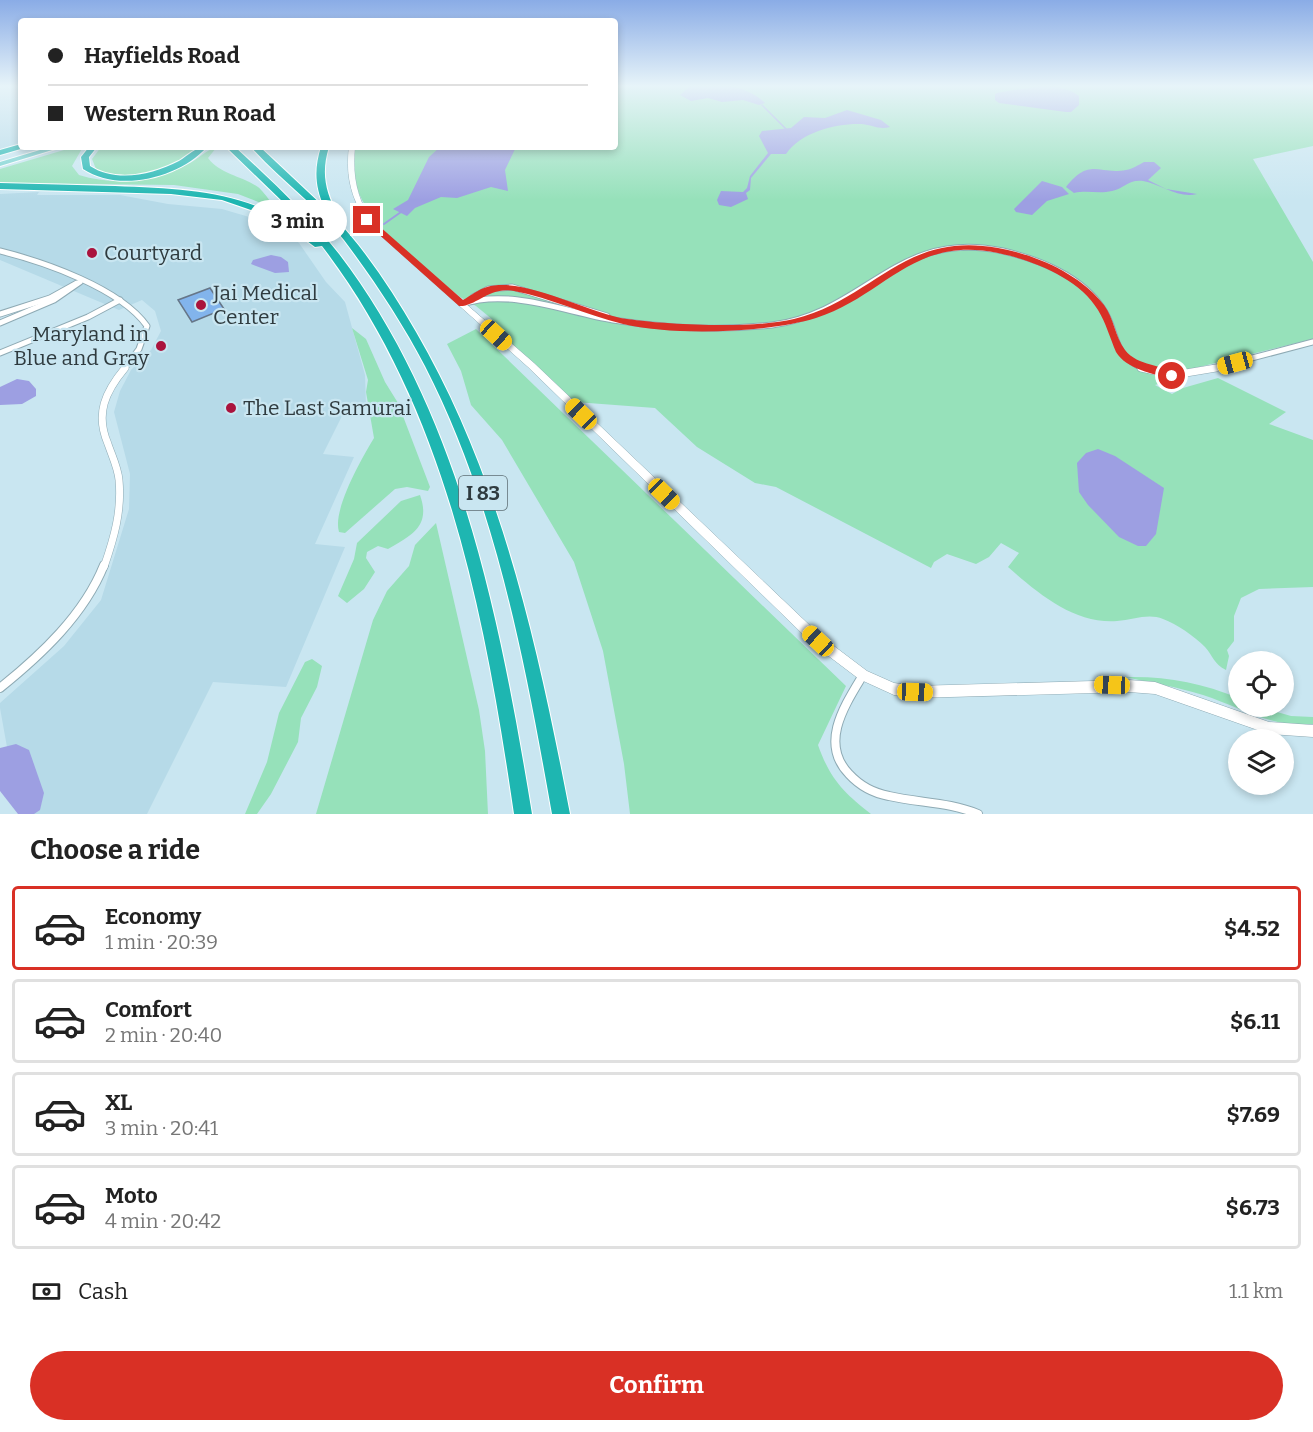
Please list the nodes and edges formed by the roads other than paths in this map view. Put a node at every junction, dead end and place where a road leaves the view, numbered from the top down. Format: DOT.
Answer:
graph roads {
  1 [pos="18,149"];
  2 [pos="22,150"];
  3 [pos="48,150"];
  4 [pos="91,150"];
  5 [pos="199,150"];
  6 [pos="228,150"];
  7 [pos="233,150"];
  8 [pos="258,150"];
  9 [pos="324,150"];
  10 [pos="352,150"];
  11 [pos="0,155"];
  12 [pos="0,164"];
  13 [pos="255,170"];
  14 [pos="0,186"];
  15 [pos="344,234"];
  16 [pos="0,251"];
  17 [pos="336,259"];
  18 [pos="80,282"];
  19 [pos="52,299"];
  20 [pos="120,300"];
  21 [pos="462,304"];
  22 [pos="0,314"];
  23 [pos="624,321"];
  24 [pos="0,323"];
  25 [pos="1313,342"];
  26 [pos="0,353"];
  27 [pos="863,675"];
  28 [pos="0,688"];
  29 [pos="1313,731"];
  30 [pos="523,814"];
  31 [pos="561,814"];
  32 [pos="978,814"];
  1 -- 11 [label="highway"];
  2 -- 11 [label="main road"];
  3 -- 12 [label="main road"];
  4 -- 5 [label="highway"];
  6 -- 13 [label="highway"];
  7 -- 13 [label="highway, I 83"];
  8 -- 15 [label="highway, I 83"];
  9 -- 15 [label="highway"];
  10 -- 21 [label="street"];
  13 -- 17 [label="highway, I 83"];
  14 -- 17 [label="highway"];
  15 -- 31 [label="highway, I 83"];
  16 -- 18 [label="street"];
  17 -- 30 [label="highway, I 83"];
  18 -- 19 [label="street"];
  18 -- 20 [label="street"];
  19 -- 22 [label="street"];
  19 -- 24 [label="street"];
  20 -- 26 [label="street"];
  20 -- 28 [label="street"];
  21 -- 23 [label="street"];
  21 -- 23 [label="street"];
  21 -- 27 [label="street"];
  23 -- 25 [label="street"];
  27 -- 29 [label="street"];
  27 -- 32 [label="street"];
}
